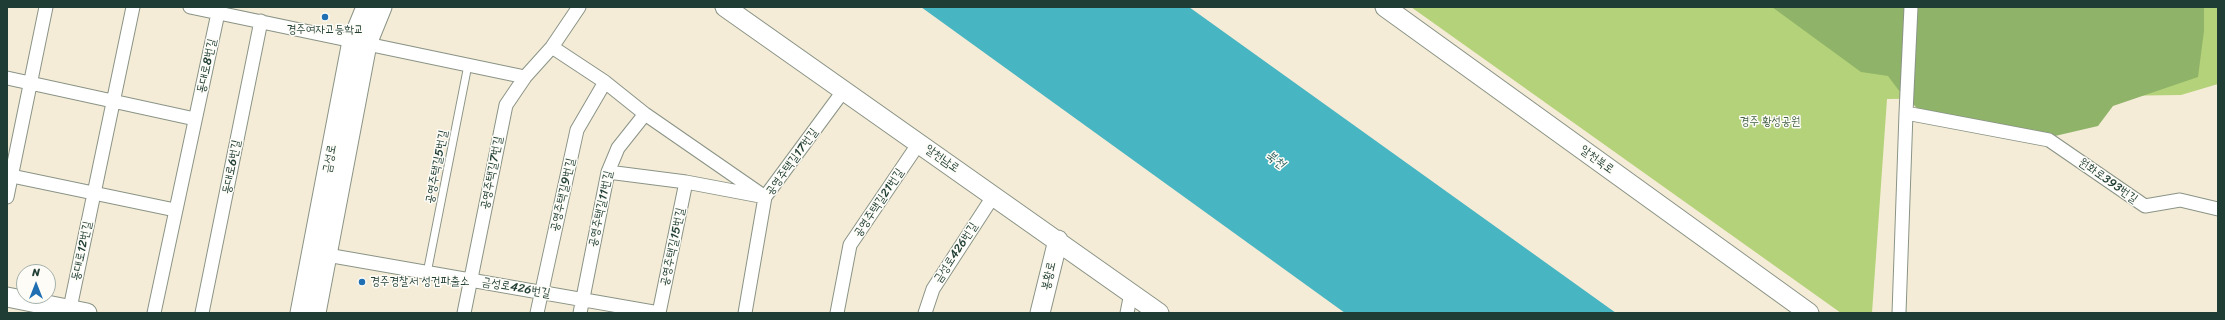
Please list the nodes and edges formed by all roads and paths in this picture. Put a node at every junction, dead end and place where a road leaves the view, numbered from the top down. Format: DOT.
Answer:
graph roads {
  1 [pos="46,7"];
  2 [pos="133,7"];
  3 [pos="190,7"];
  4 [pos="366,7"];
  5 [pos="382,7"];
  6 [pos="579,7"];
  7 [pos="725,7"];
  8 [pos="1385,7"];
  9 [pos="1911,7"];
  10 [pos="218,13"];
  11 [pos="261,21"];
  12 [pos="359,42"];
  13 [pos="552,47"];
  14 [pos="468,65"];
  15 [pos="525,77"];
  16 [pos="7,78"];
  17 [pos="605,82"];
  18 [pos="30,83"];
  19 [pos="844,90"];
  20 [pos="113,101"];
  21 [pos="1906,112"];
  22 [pos="645,114"];
  23 [pos="195,118"];
  24 [pos="919,143"];
  25 [pos="608,172"];
  26 [pos="9,176"];
  27 [pos="686,182"];
  28 [pos="94,193"];
  29 [pos="994,195"];
  30 [pos="7,197"];
  31 [pos="765,197"];
  32 [pos="2218,209"];
  33 [pos="175,210"];
  34 [pos="1058,240"];
  35 [pos="327,255"];
  36 [pos="427,273"];
  37 [pos="471,280"];
  38 [pos="541,292"];
  39 [pos="1131,293"];
  40 [pos="7,297"];
  41 [pos="583,300"];
  42 [pos="75,312"];
  43 [pos="154,313"];
  44 [pos="202,313"];
  45 [pos="300,313"];
  46 [pos="316,313"];
  47 [pos="464,313"];
  48 [pos="536,313"];
  49 [pos="580,313"];
  50 [pos="659,313"];
  51 [pos="745,313"];
  52 [pos="838,313"];
  53 [pos="925,313"];
  54 [pos="1040,313"];
  55 [pos="1127,313"];
  56 [pos="1159,313"];
  57 [pos="1809,313"];
  58 [pos="1899,313"];
  1 -- 18 [label="street"];
  2 -- 20 [label="street, 동대로12번길"];
  3 -- 10 [label="street"];
  4 -- 12 [label="street, 금성로"];
  5 -- 12 [label="street, 금성로"];
  6 -- 13 [label="street, 공영주택길7번길"];
  7 -- 19 [label="street, 알천남로"];
  8 -- 57 [label="street, 알천북로"];
  9 -- 21 [label="street"];
  10 -- 11 [label="street"];
  10 -- 23 [label="street, 동대로8번길"];
  11 -- 12 [label="street"];
  11 -- 44 [label="street, 동대로6번길"];
  12 -- 14 [label="street"];
  12 -- 35 [label="street, 금성로"];
  12 -- 45 [label="street, 금성로"];
  13 -- 15 [label="street, 공영주택길7번길"];
  13 -- 17 [label="street"];
  14 -- 15 [label="street"];
  14 -- 36 [label="lane, 공영주택길5번길"];
  15 -- 37 [label="street, 공영주택길7번길"];
  16 -- 18 [label="street"];
  17 -- 22 [label="street"];
  17 -- 38 [label="street, 공영주택길9번길"];
  18 -- 20 [label="street"];
  18 -- 26 [label="street"];
  19 -- 24 [label="street, 알천남로"];
  19 -- 31 [label="street, 공영주택길17번길"];
  20 -- 23 [label="street"];
  20 -- 28 [label="street, 동대로12번길"];
  21 -- 32 [label="street, 원화로393번길"];
  21 -- 58 [label="street"];
  22 -- 25 [label="street, 공영주택길11번길"];
  22 -- 31 [label="street"];
  23 -- 33 [label="street, 동대로8번길"];
  24 -- 29 [label="street, 알천남로"];
  24 -- 52 [label="street, 공영주택길21번길"];
  25 -- 27 [label="street"];
  25 -- 41 [label="street, 공영주택길11번길"];
  26 -- 28 [label="street"];
  26 -- 30 [label="street"];
  27 -- 31 [label="street"];
  27 -- 50 [label="street, 공영주택길15번길"];
  28 -- 33 [label="street"];
  28 -- 42 [label="street, 동대로12번길"];
  29 -- 34 [label="street, 알천남로"];
  29 -- 53 [label="street, 금성로426번길"];
  31 -- 51 [label="street, 공영주택길17번길"];
  33 -- 43 [label="street, 동대로8번길"];
  34 -- 39 [label="street, 알천남로"];
  34 -- 54 [label="street, 봉황로"];
  35 -- 36 [label="street, 금성로426번길"];
  35 -- 46 [label="street, 금성로"];
  36 -- 37 [label="street, 금성로426번길"];
  37 -- 38 [label="street, 금성로426번길"];
  37 -- 47 [label="street, 공영주택길7번길"];
  38 -- 41 [label="street, 금성로426번길"];
  38 -- 48 [label="street, 공영주택길9번길"];
  39 -- 55 [label="street"];
  39 -- 56 [label="street, 알천남로"];
  40 -- 42 [label="street"];
  41 -- 49 [label="street, 공영주택길11번길"];
  41 -- 50 [label="street, 금성로426번길"];
}
